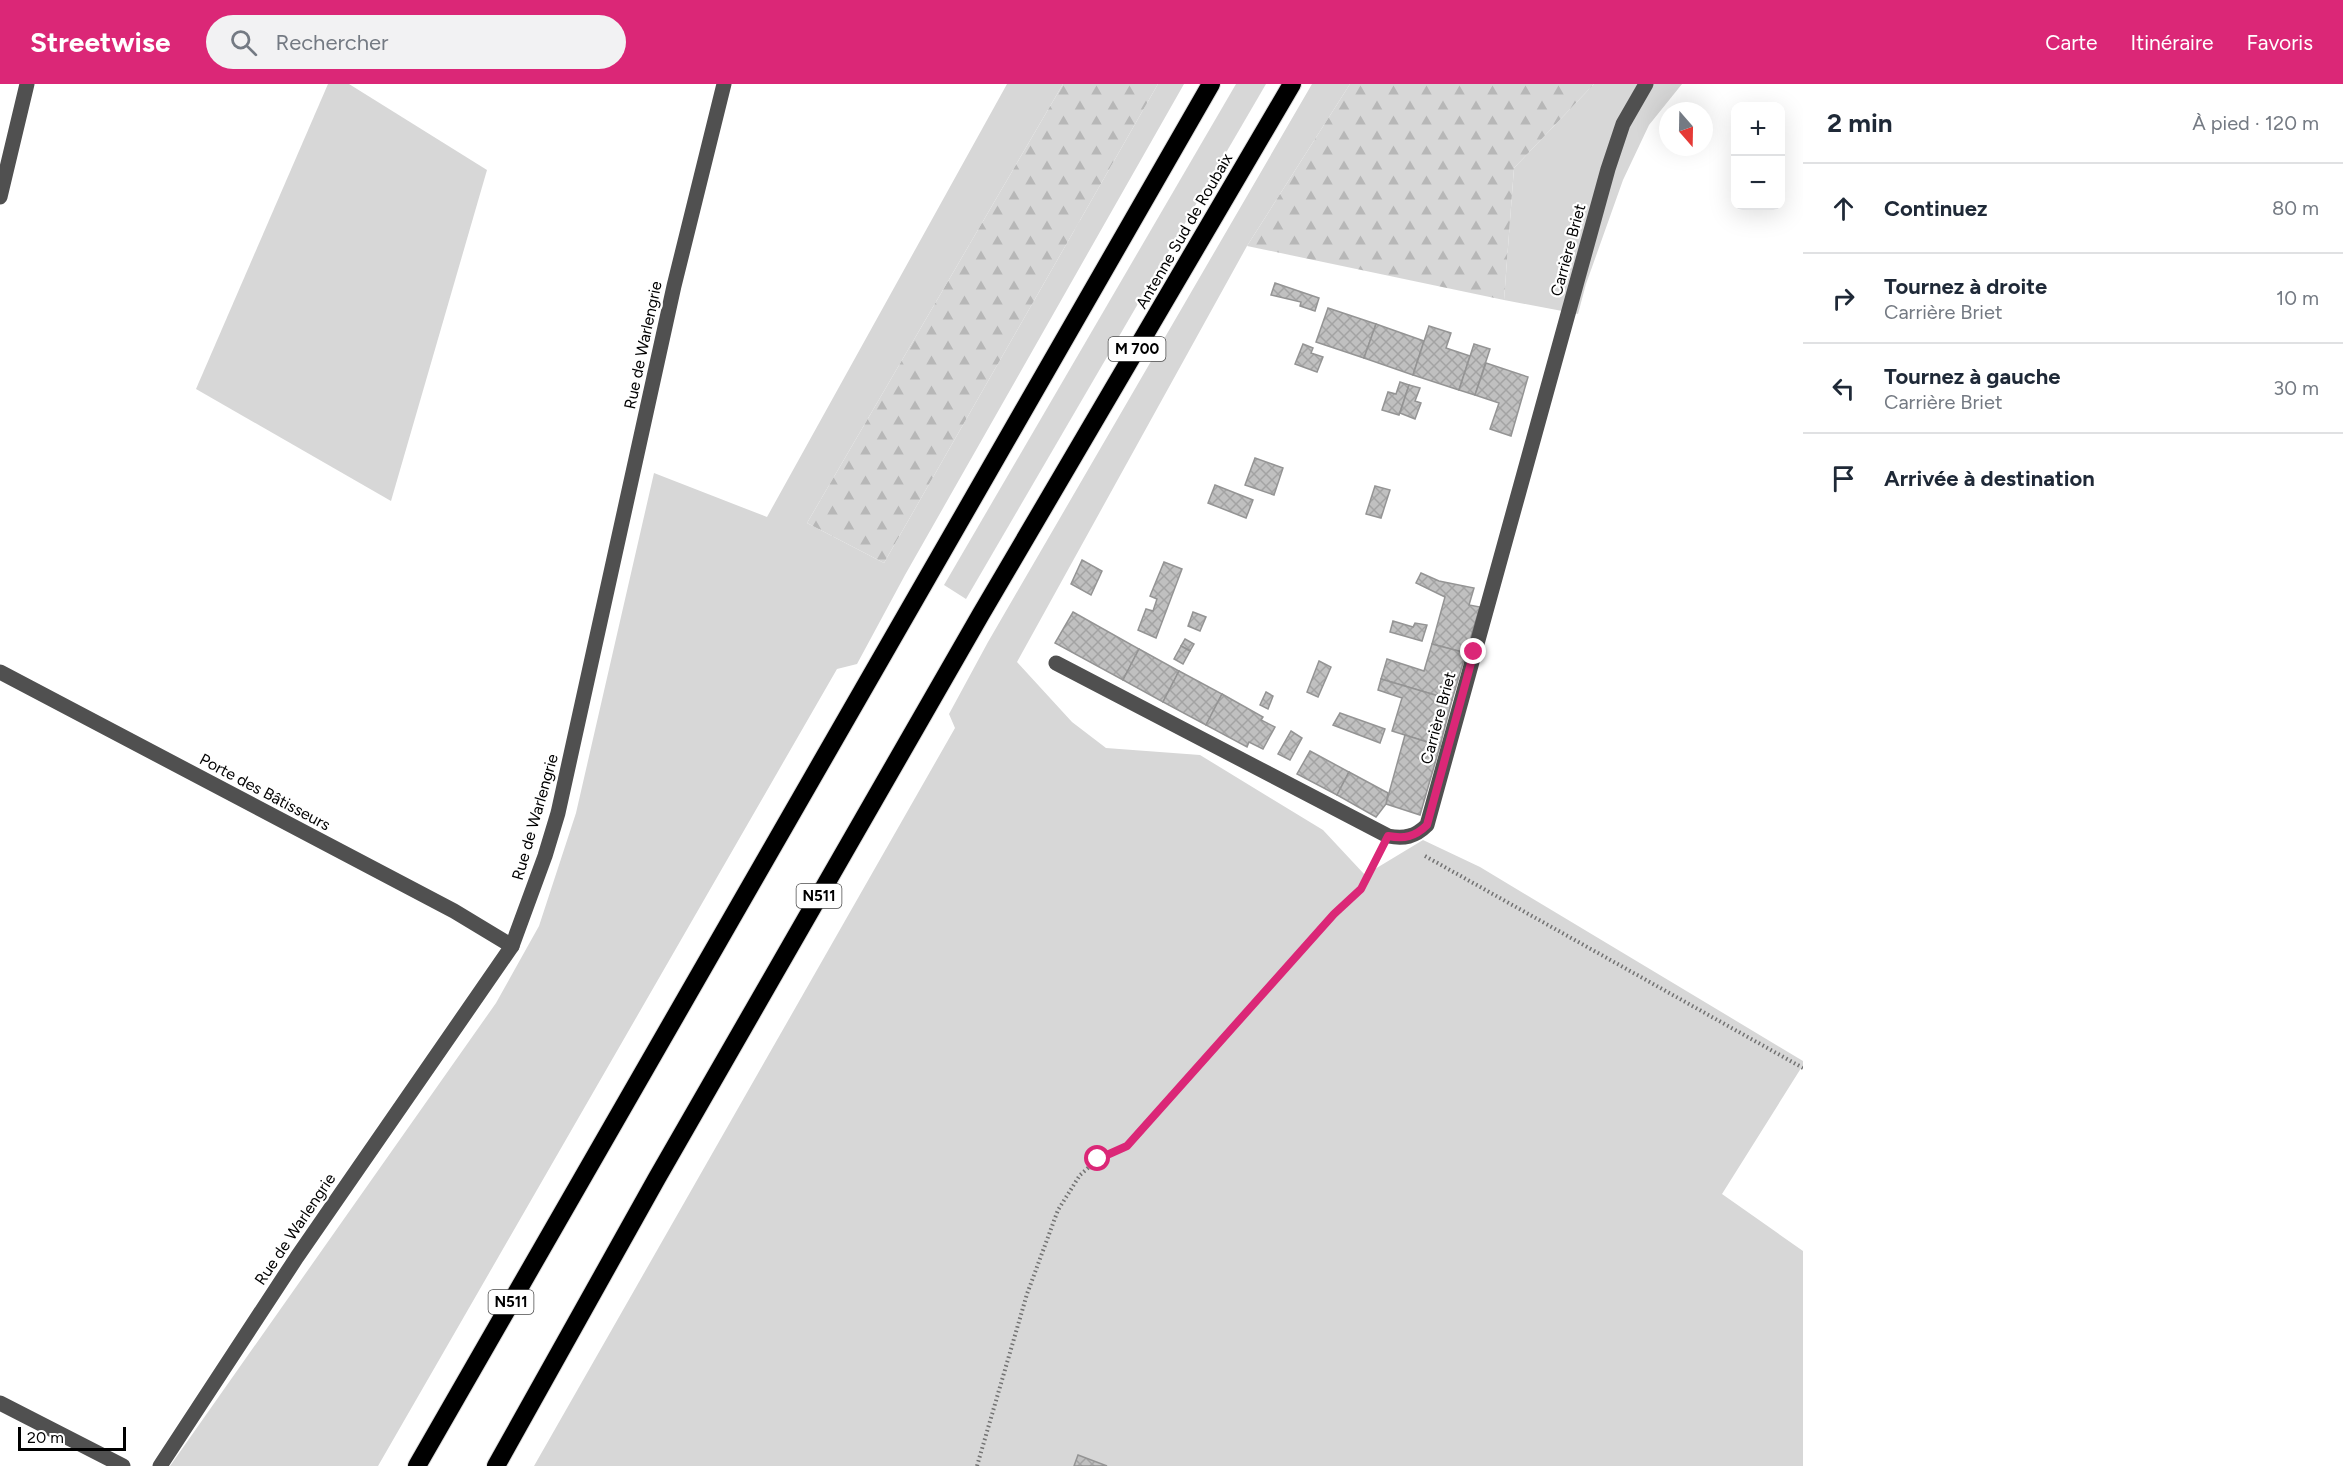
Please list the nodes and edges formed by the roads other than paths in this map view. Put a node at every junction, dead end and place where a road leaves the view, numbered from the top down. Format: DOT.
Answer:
graph roads {
  1 [pos="27,84"];
  2 [pos="724,84"];
  3 [pos="1211,84"];
  4 [pos="1292,84"];
  5 [pos="1646,84"];
  6 [pos="0,197"];
  7 [pos="981,614"];
  8 [pos="1056,663"];
  9 [pos="0,672"];
  10 [pos="512,946"];
  11 [pos="0,1403"];
  12 [pos="123,1466"];
  13 [pos="160,1466"];
  14 [pos="417,1466"];
  15 [pos="496,1466"];
  1 -- 6 [label="street"];
  2 -- 10 [label="street, Rue de Warlengrie"];
  3 -- 14 [label="highway, N511"];
  4 -- 7 [label="highway, Antenne Sud de Roubaix / M 700"];
  5 -- 8 [label="street, Carrière Briet"];
  7 -- 15 [label="highway, N511"];
  9 -- 10 [label="street, Porte des Bâtisseurs"];
  10 -- 13 [label="street, Rue de Warlengrie"];
  11 -- 12 [label="street"];
}
